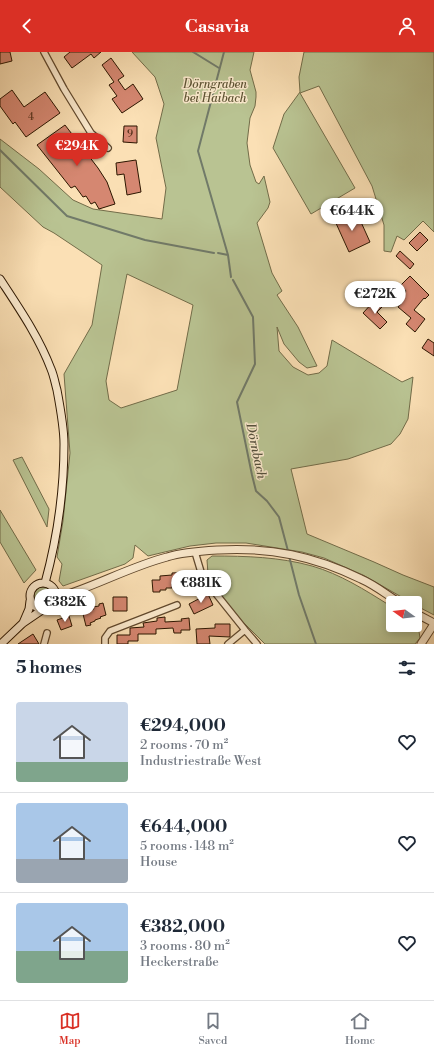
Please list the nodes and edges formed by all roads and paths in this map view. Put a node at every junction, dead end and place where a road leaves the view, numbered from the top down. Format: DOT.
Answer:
graph roads {
  1 [pos="44,52"];
  2 [pos="108,148"];
  3 [pos="0,279"];
  4 [pos="195,552"];
  5 [pos="46,584"];
  6 [pos="56,595"];
  7 [pos="389,596"];
  8 [pos="30,600"];
  9 [pos="177,605"];
  10 [pos="42,610"];
  11 [pos="422,617"];
  12 [pos="23,623"];
  13 [pos="434,624"];
  14 [pos="245,630"];
  15 [pos="47,633"];
  16 [pos="1,644"];
  17 [pos="44,644"];
  18 [pos="105,644"];
  19 [pos="228,644"];
  20 [pos="257,644"];
  21 [pos="421,644"];
  1 -- 2 [label="street"];
  3 -- 5 [label="main road"];
  4 -- 6 [label="main road"];
  4 -- 7 [label="main road"];
  4 -- 14 [label="street"];
  5 -- 6 [label="main road"];
  5 -- 8 [label="main road"];
  6 -- 10 [label="main road"];
  8 -- 10 [label="main road"];
  8 -- 12 [label="main road"];
  9 -- 18 [label="street"];
  10 -- 12 [label="main road"];
  11 -- 13 [label="main road"];
  12 -- 16 [label="main road"];
  13 -- 21 [label="main road"];
  14 -- 19 [label="street"];
  14 -- 20 [label="street"];
  15 -- 17 [label="street"];
}
